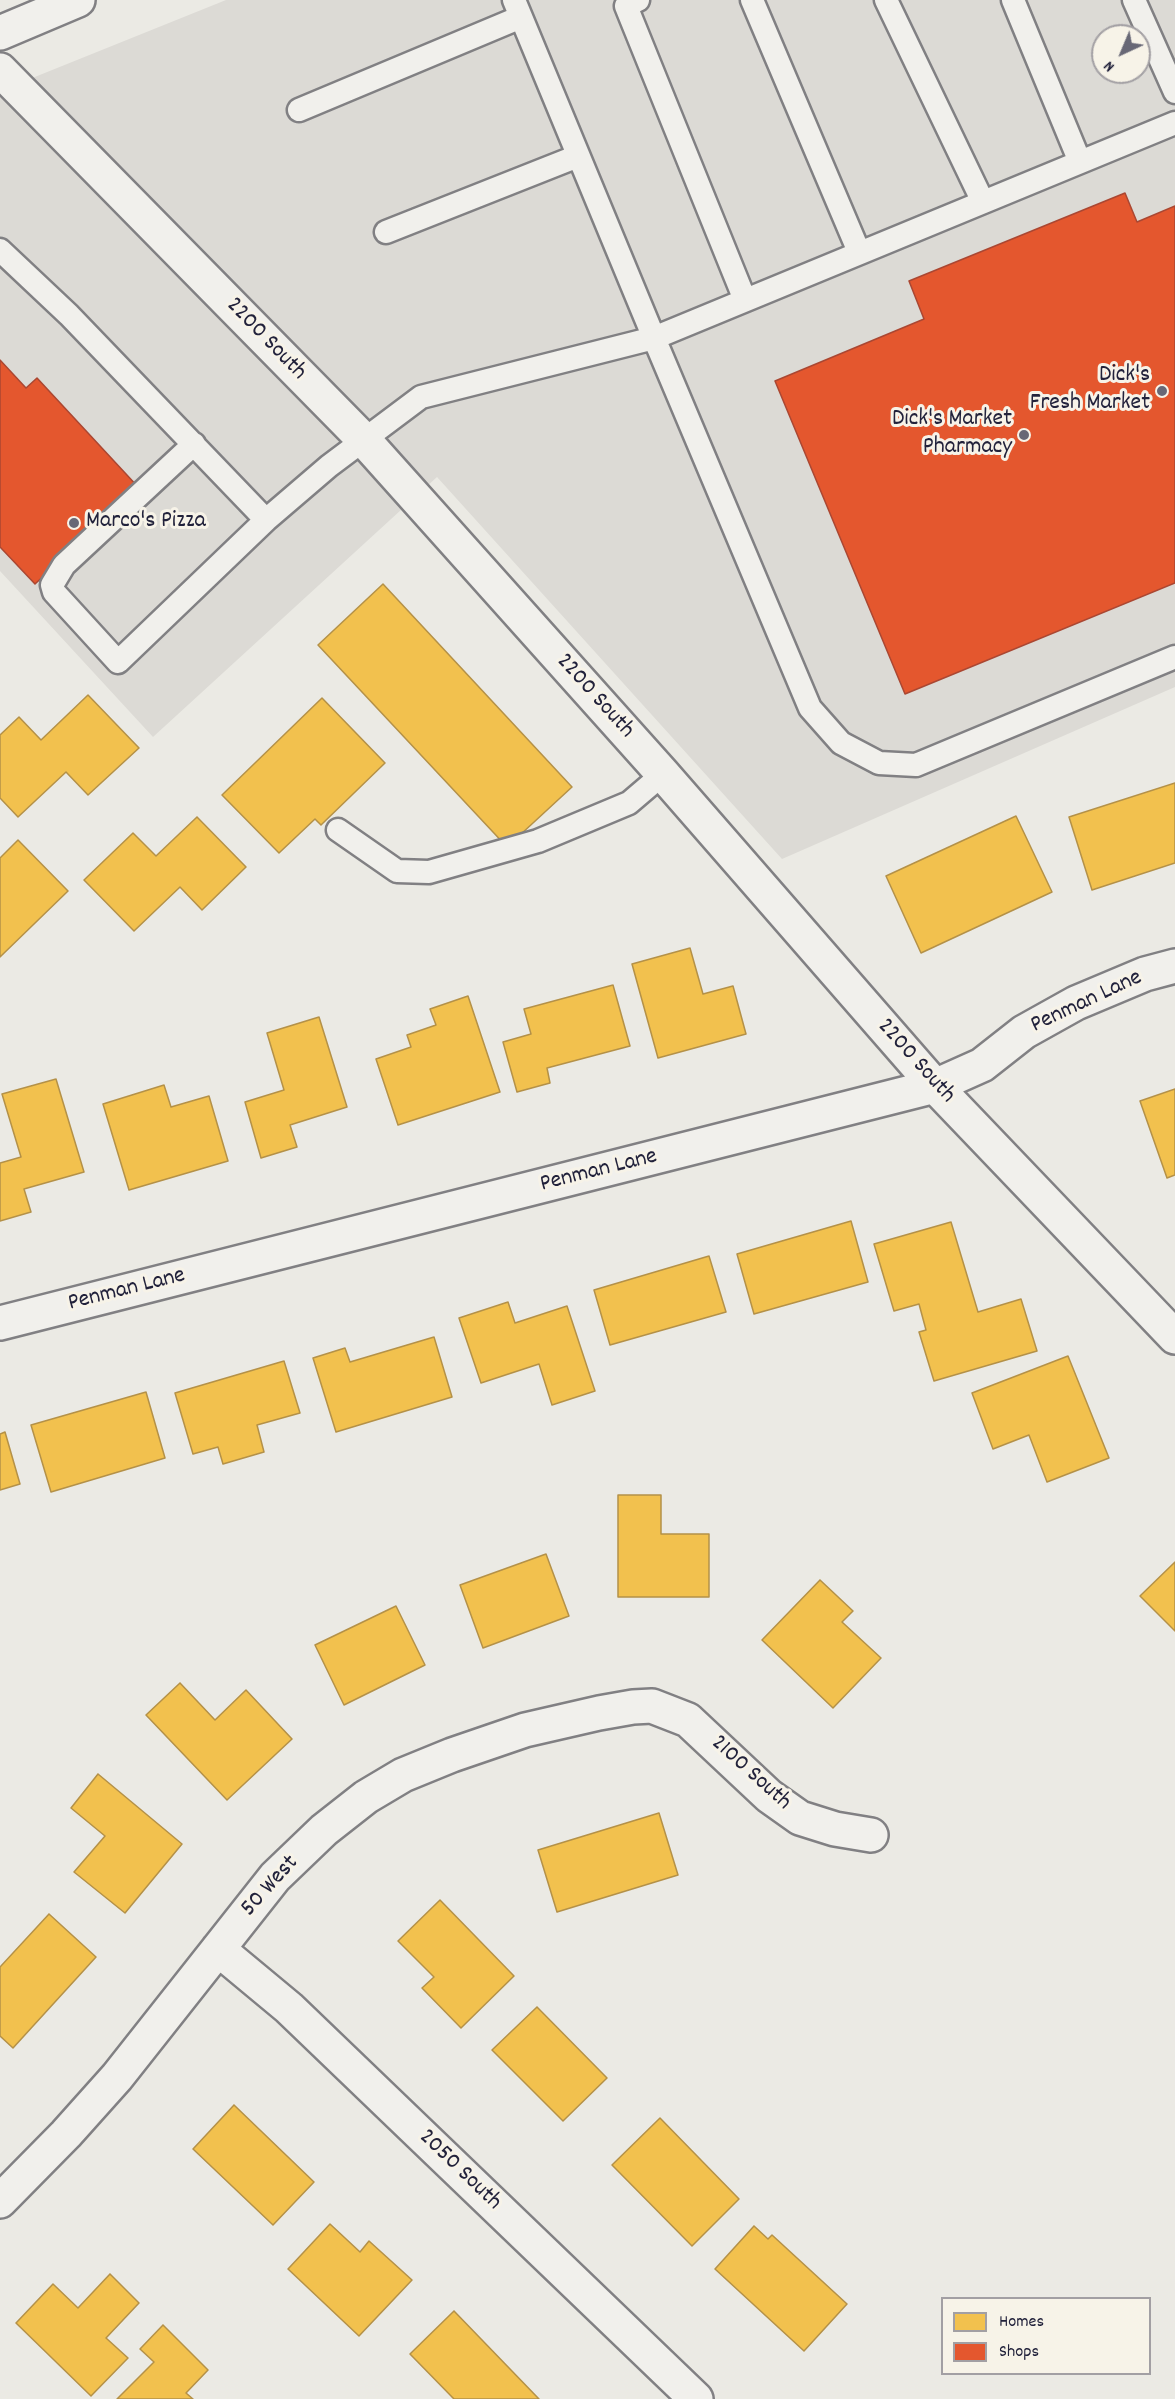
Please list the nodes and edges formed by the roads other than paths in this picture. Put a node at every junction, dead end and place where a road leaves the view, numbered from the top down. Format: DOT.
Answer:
graph roads {
  1 [pos="78,0"];
  2 [pos="638,0"];
  3 [pos="752,0"];
  4 [pos="886,0"];
  5 [pos="1012,0"];
  6 [pos="1134,0"];
  7 [pos="517,8"];
  8 [pos="0,33"];
  9 [pos="0,70"];
  10 [pos="1175,92"];
  11 [pos="299,110"];
  12 [pos="1175,123"];
  13 [pos="578,156"];
  14 [pos="1080,162"];
  15 [pos="983,202"];
  16 [pos="386,232"];
  17 [pos="0,250"];
  18 [pos="859,252"];
  19 [pos="745,300"];
  20 [pos="654,338"];
  21 [pos="364,440"];
  22 [pos="194,444"];
  23 [pos="266,520"];
  24 [pos="1175,657"];
  25 [pos="663,774"];
  26 [pos="338,830"];
  27 [pos="1175,966"];
  28 [pos="935,1086"];
  29 [pos="0,1323"];
  30 [pos="1175,1337"];
  31 [pos="633,1707"];
  32 [pos="871,1835"];
  33 [pos="218,1948"];
  34 [pos="0,2200"];
  35 [pos="696,2399"];
  1 -- 8 [label="street"];
  2 -- 19 [label="lane"];
  3 -- 18 [label="lane"];
  4 -- 15 [label="lane"];
  5 -- 14 [label="lane"];
  6 -- 10 [label="lane"];
  7 -- 11 [label="lane"];
  7 -- 13 [label="lane"];
  9 -- 21 [label="street, 2200 South"];
  12 -- 14 [label="lane"];
  13 -- 16 [label="lane"];
  13 -- 20 [label="lane"];
  14 -- 15 [label="lane"];
  15 -- 18 [label="lane"];
  17 -- 22 [label="lane"];
  18 -- 19 [label="lane"];
  19 -- 20 [label="lane"];
  20 -- 21 [label="lane"];
  20 -- 24 [label="lane"];
  21 -- 23 [label="lane"];
  21 -- 25 [label="street, 2200 South"];
  22 -- 23 [label="lane"];
  22 -- 23 [label="lane"];
  25 -- 26 [label="lane"];
  25 -- 28 [label="street, 2200 South"];
  27 -- 28 [label="street, Penman Lane"];
  28 -- 29 [label="street, Penman Lane"];
  28 -- 30 [label="street, 2200 South"];
  31 -- 32 [label="street, 2100 South"];
  31 -- 33 [label="street, 50 West"];
  33 -- 34 [label="street, 50 West"];
  33 -- 35 [label="street, 2050 South"];
}
